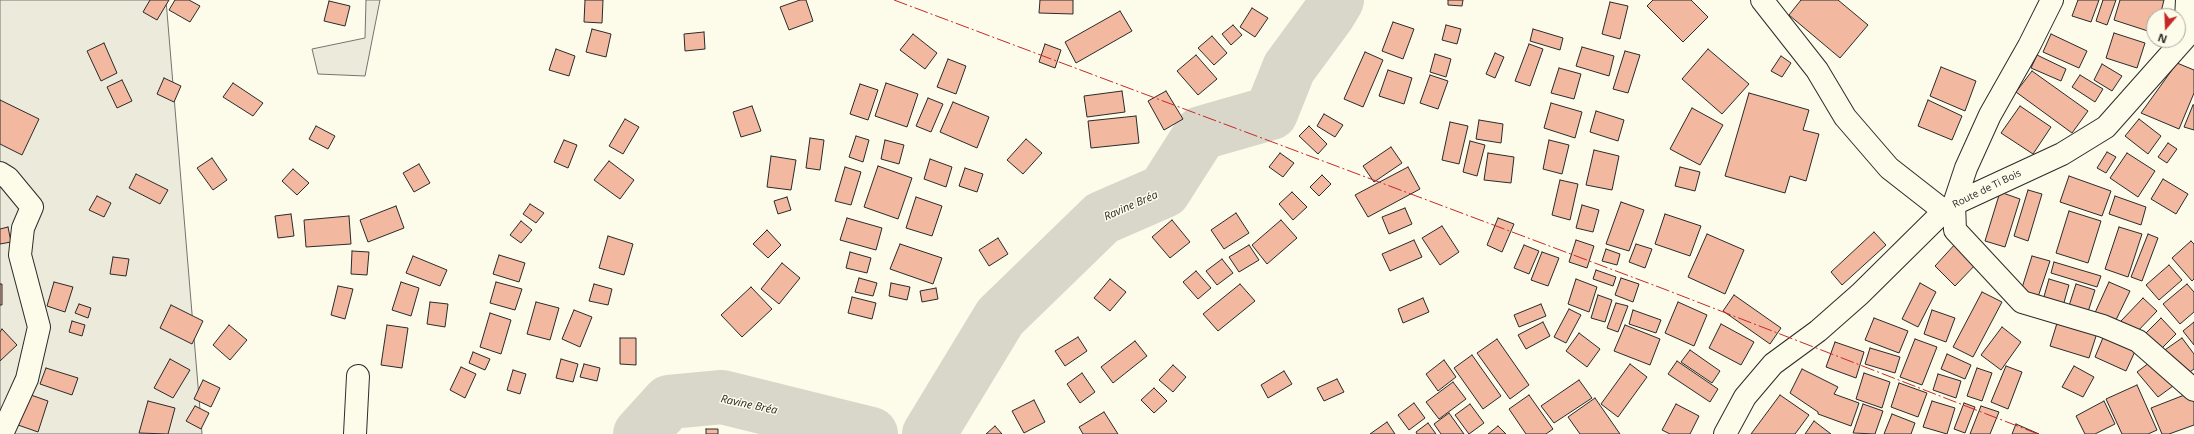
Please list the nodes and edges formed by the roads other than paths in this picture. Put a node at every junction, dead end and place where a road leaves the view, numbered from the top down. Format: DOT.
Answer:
graph roads {
  1 [pos="1762,0"];
  2 [pos="2052,0"];
  3 [pos="2187,0"];
  4 [pos="2189,39"];
  5 [pos="0,173"];
  6 [pos="1949,207"];
  7 [pos="358,376"];
  8 [pos="2194,390"];
  9 [pos="2,434"];
  10 [pos="355,434"];
  11 [pos="1725,434"];
  1 -- 6 [label="street"];
  2 -- 6 [label="street"];
  3 -- 4 [label="street, Route de Ti Bois"];
  4 -- 6 [label="street, Route de Ti Bois"];
  5 -- 9 [label="street"];
  6 -- 8 [label="street"];
  6 -- 11 [label="street, Route de Ti Bois"];
  7 -- 10 [label="street"];
}
